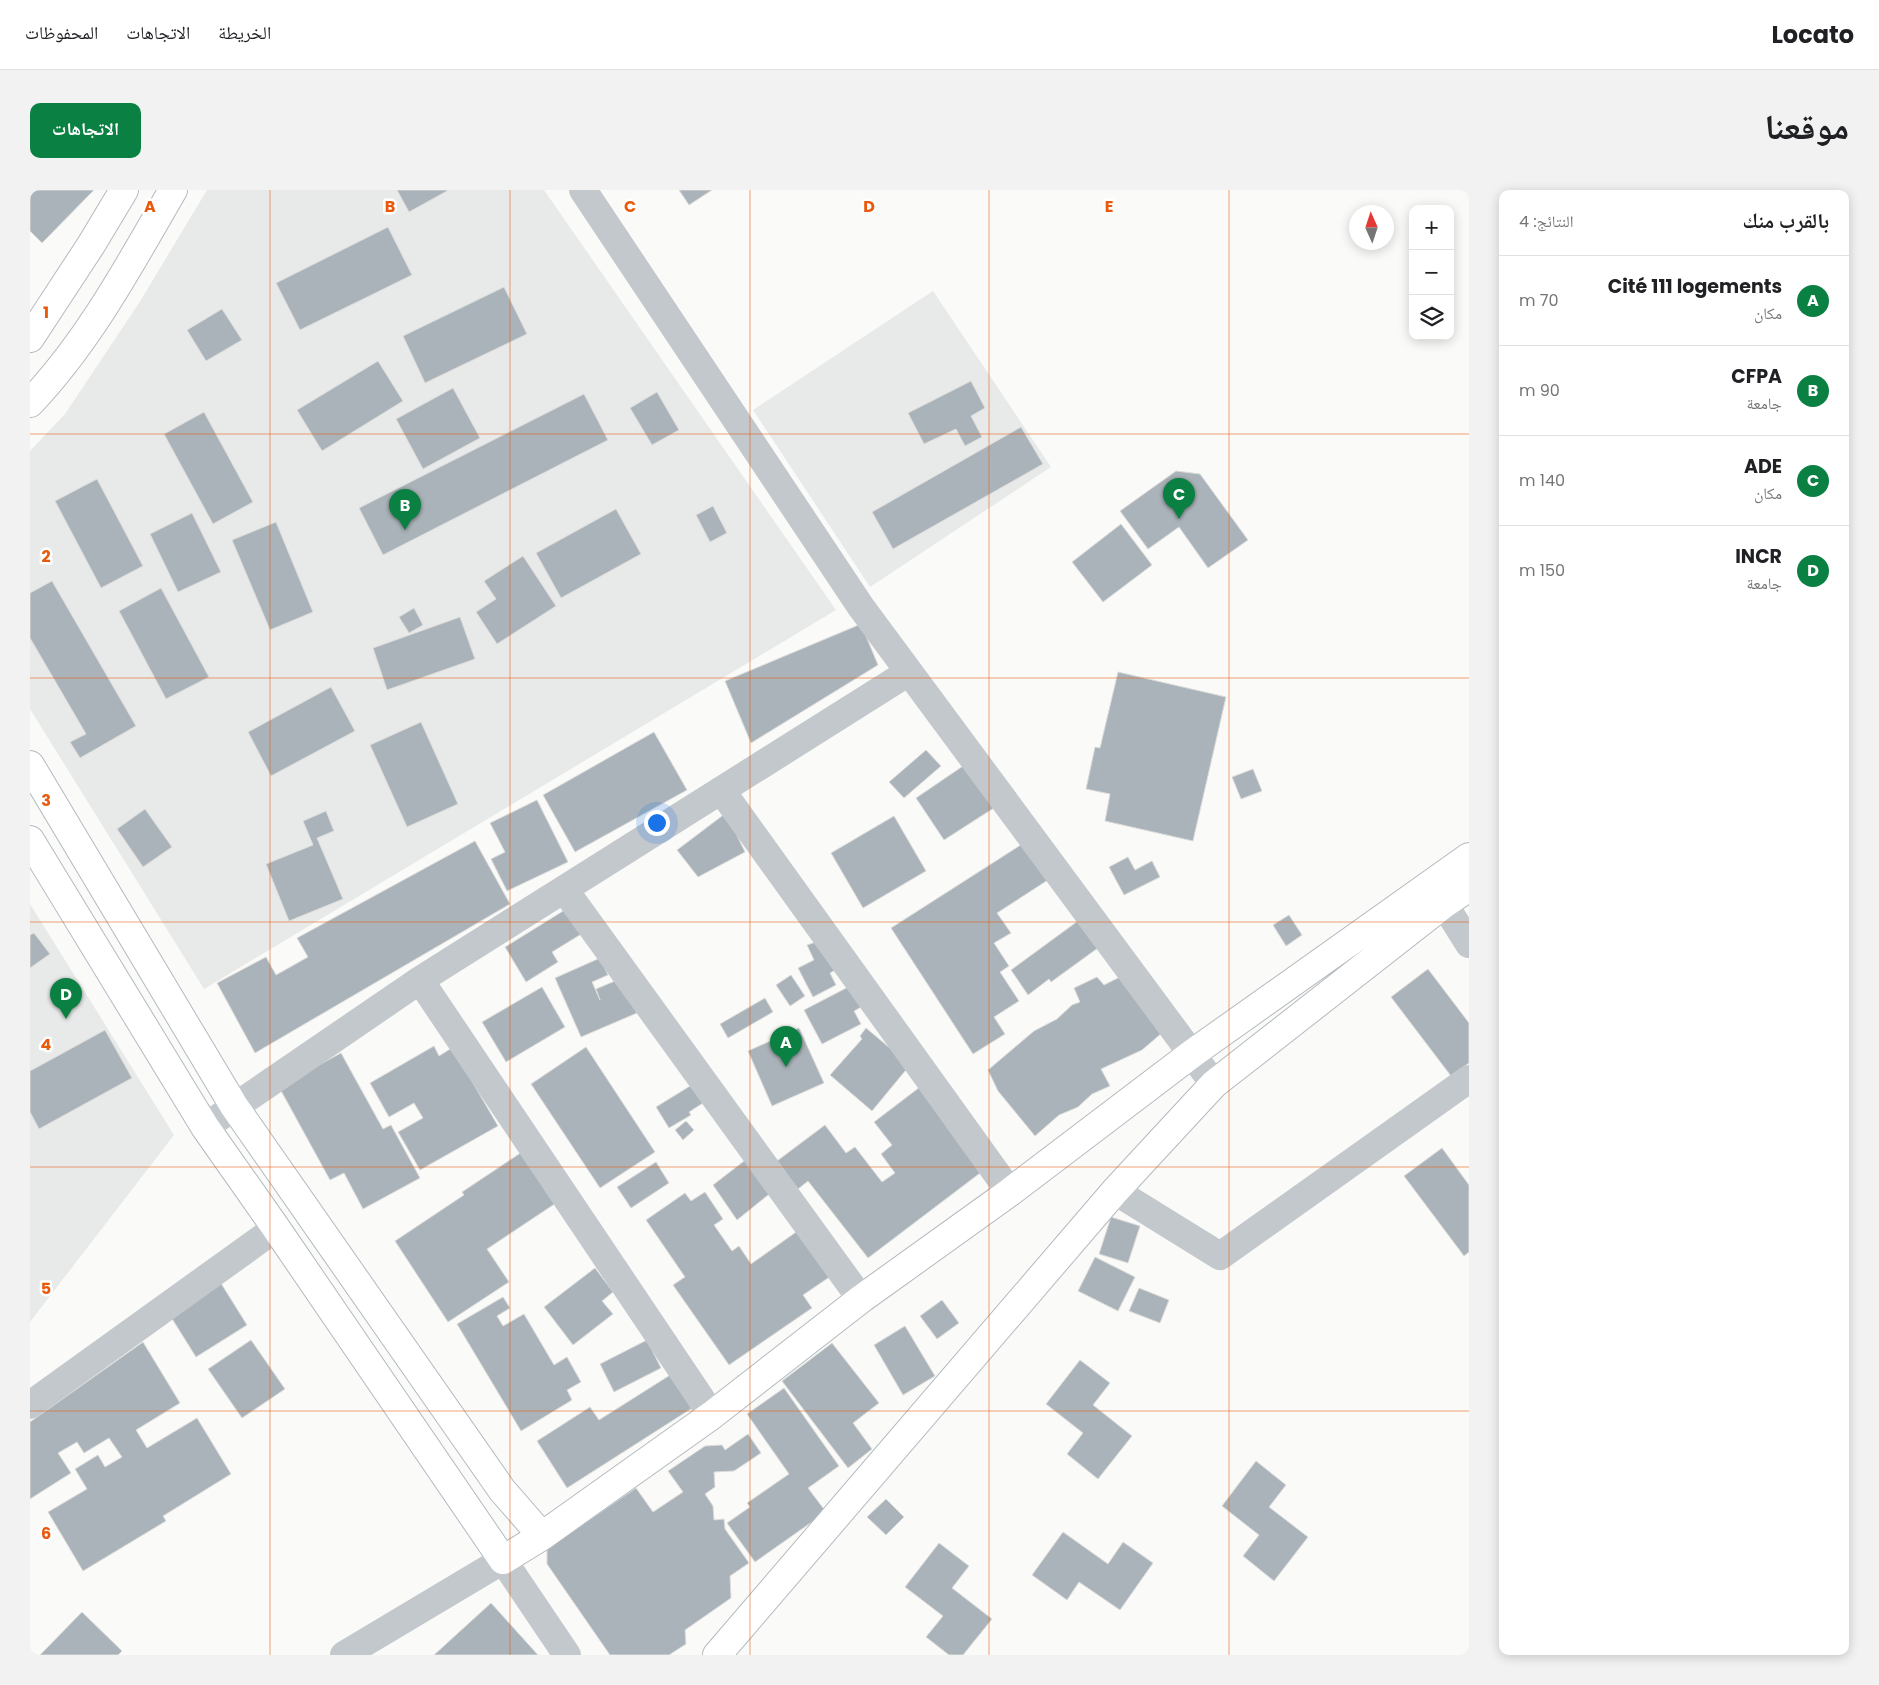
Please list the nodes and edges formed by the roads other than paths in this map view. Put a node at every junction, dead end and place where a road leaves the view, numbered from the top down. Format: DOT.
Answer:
graph roads {
  1 [pos="124,190"];
  2 [pos="173,190"];
  3 [pos="583,190"];
  4 [pos="30,338"];
  5 [pos="30,403"];
  6 [pos="909,672"];
  7 [pos="30,766"];
  8 [pos="721,790"];
  9 [pos="30,840"];
  10 [pos="1469,857"];
  11 [pos="1469,887"];
  12 [pos="564,889"];
  13 [pos="1444,904"];
  14 [pos="1469,944"];
  15 [pos="420,980"];
  16 [pos="1193,1053"];
  17 [pos="1469,1079"];
  18 [pos="1214,1084"];
  19 [pos="234,1106"];
  20 [pos="204,1127"];
  21 [pos="1115,1191"];
  22 [pos="1010,1192"];
  23 [pos="276,1228"];
  24 [pos="861,1299"];
  25 [pos="30,1405"];
  26 [pos="712,1415"];
  27 [pos="542,1536"];
  28 [pos="504,1560"];
  29 [pos="344,1655"];
  30 [pos="567,1655"];
  31 [pos="717,1655"];
  1 -- 4 [label="street"];
  2 -- 5 [label="street"];
  3 -- 6 [label="street"];
  6 -- 8 [label="street"];
  6 -- 16 [label="street"];
  7 -- 19 [label="street"];
  8 -- 12 [label="street"];
  8 -- 22 [label="street"];
  9 -- 20 [label="street"];
  10 -- 16 [label="street"];
  11 -- 13 [label="street"];
  12 -- 15 [label="street"];
  12 -- 24 [label="street"];
  13 -- 14 [label="street"];
  13 -- 18 [label="street"];
  15 -- 19 [label="street"];
  15 -- 26 [label="street"];
  16 -- 18 [label="street"];
  16 -- 22 [label="street"];
  17 -- 21 [label="street"];
  18 -- 21 [label="street"];
  19 -- 20 [label="street"];
  19 -- 27 [label="street"];
  20 -- 23 [label="street"];
  21 -- 31 [label="street"];
  22 -- 24 [label="street"];
  23 -- 25 [label="street"];
  23 -- 28 [label="street"];
  24 -- 26 [label="street"];
  26 -- 27 [label="street"];
  27 -- 28 [label="street"];
  28 -- 29 [label="street"];
  28 -- 30 [label="street"];
}
